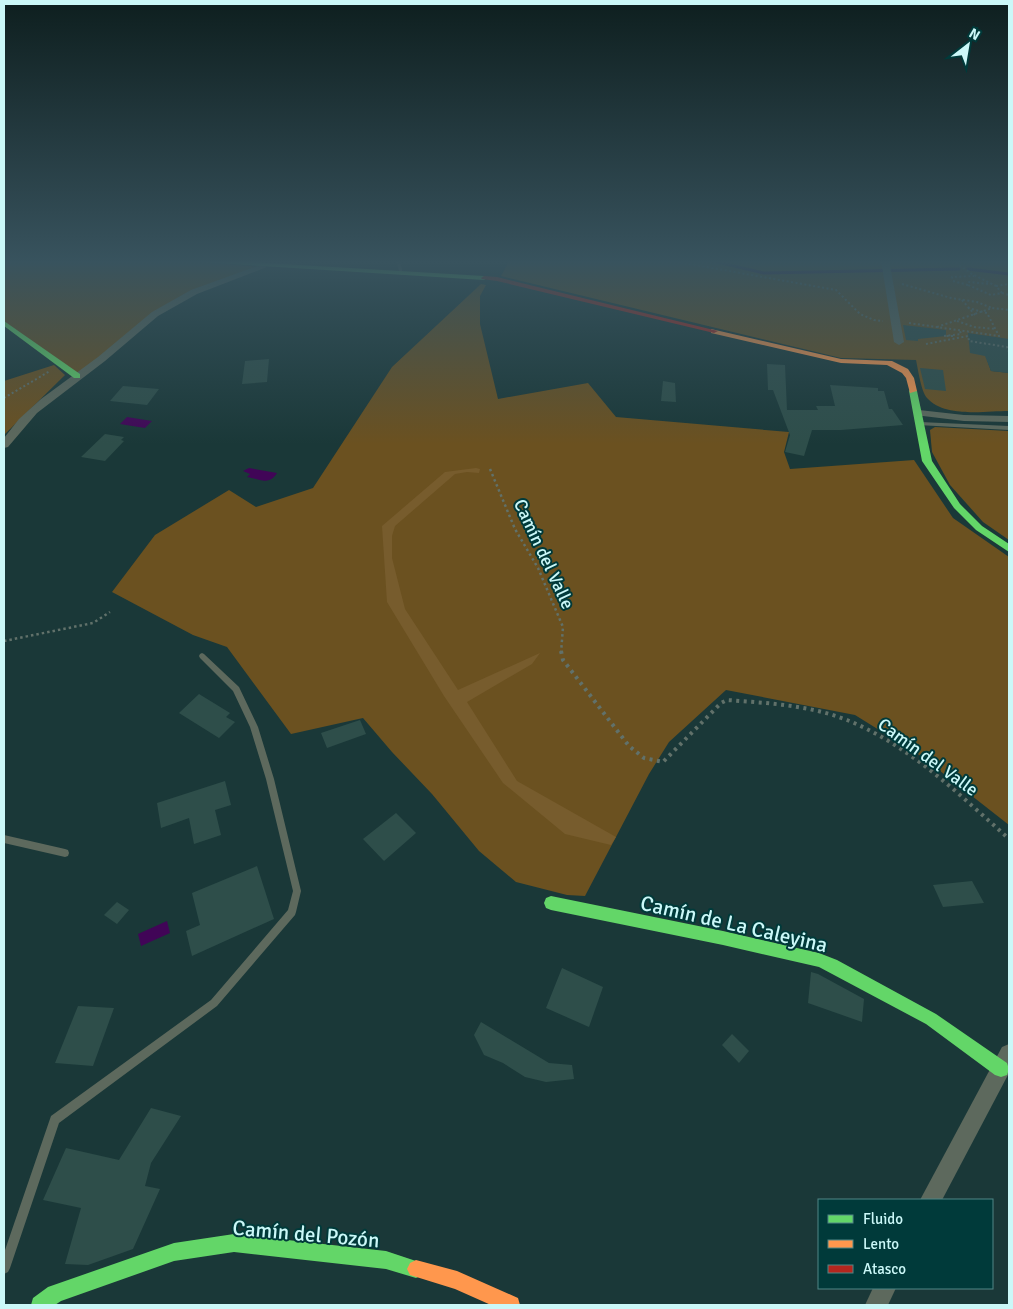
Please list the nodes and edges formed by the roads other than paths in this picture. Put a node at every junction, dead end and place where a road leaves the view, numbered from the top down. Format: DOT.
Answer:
graph roads {
  1 [pos="147,321"];
  2 [pos="676,321"];
  3 [pos="896,321"];
  4 [pos="4,323"];
  5 [pos="899,342"];
  6 [pos="77,376"];
  7 [pos="919,418"];
  8 [pos="1009,419"];
  9 [pos="1009,428"];
  10 [pos="4,445"];
  11 [pos="1009,549"];
  12 [pos="202,656"];
  13 [pos="4,839"];
  14 [pos="65,852"];
  15 [pos="551,904"];
  16 [pos="1005,1062"];
  17 [pos="932,1199"];
  18 [pos="4,1268"];
  19 [pos="884,1289"];
  20 [pos="40,1305"];
  21 [pos="511,1305"];
  22 [pos="876,1305"];
  1 -- 6 [label="street"];
  2 -- 7 [label="street"];
  3 -- 5 [label="street"];
  4 -- 6 [label="street"];
  6 -- 10 [label="street"];
  7 -- 8 [label="street"];
  7 -- 9 [label="lane"];
  7 -- 11 [label="street"];
  12 -- 18 [label="lane"];
  13 -- 14 [label="lane"];
  15 -- 16 [label="street, Camín de La Caleyina"];
  16 -- 17 [label="street"];
  19 -- 22 [label="street"];
  20 -- 21 [label="street, Camín del Pozón"];
}
